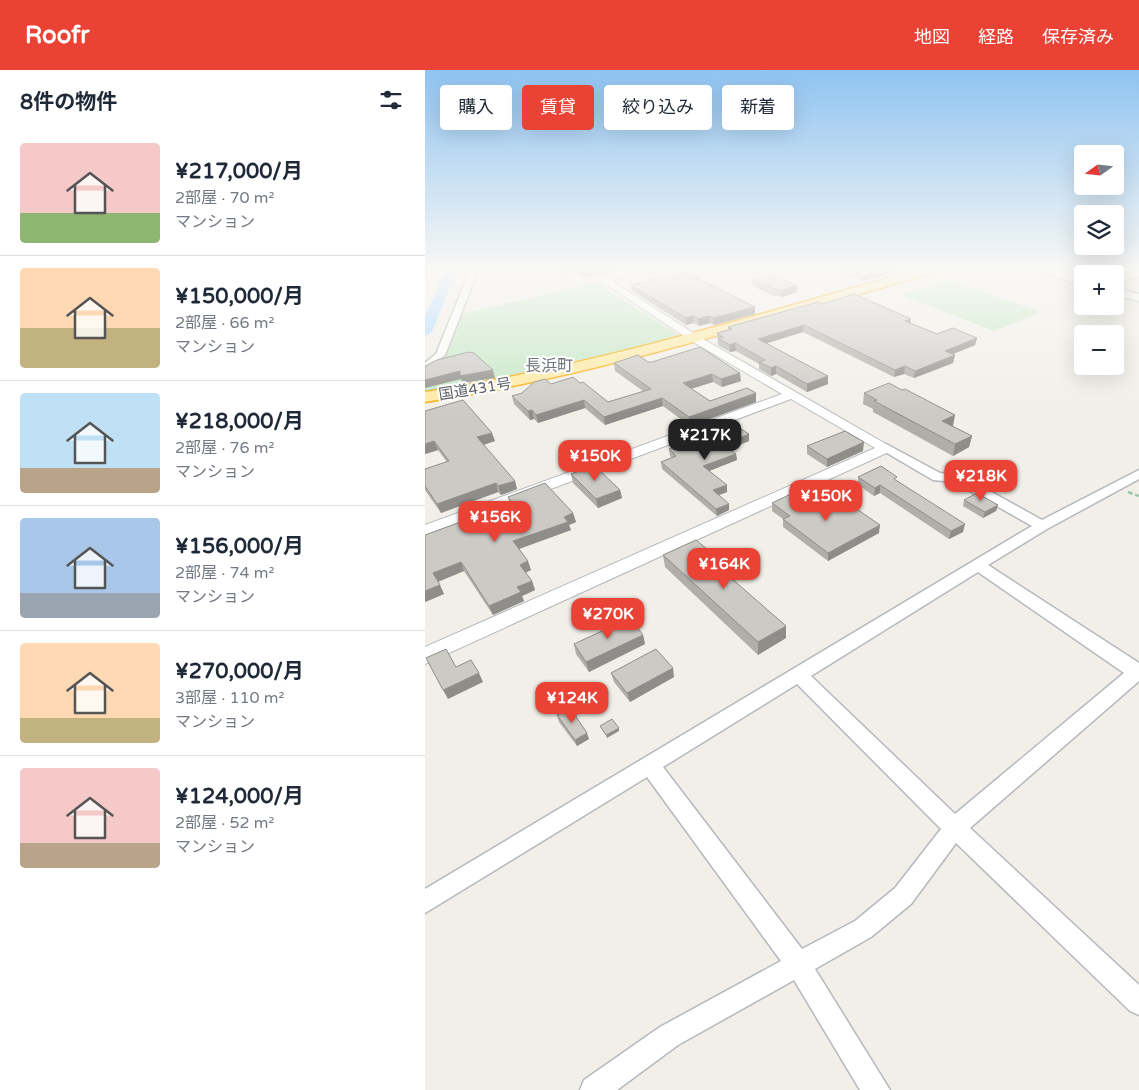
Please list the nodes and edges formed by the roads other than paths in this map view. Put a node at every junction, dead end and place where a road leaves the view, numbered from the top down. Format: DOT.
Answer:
graph roads {
  1 [pos="455,318"];
  2 [pos="662,318"];
  3 [pos="764,318"];
  4 [pos="694,338"];
  5 [pos="425,368"];
  6 [pos="793,394"];
  7 [pos="425,397"];
  8 [pos="886,448"];
  9 [pos="1139,474"];
  10 [pos="1042,526"];
  11 [pos="425,531"];
  12 [pos="978,565"];
  13 [pos="425,656"];
  14 [pos="1138,673"];
  15 [pos="798,674"];
  16 [pos="650,765"];
  17 [pos="955,828"];
  18 [pos="425,902"];
  19 [pos="799,965"];
  20 [pos="1139,1002"];
  21 [pos="594,1090"];
  22 [pos="876,1090"];
  1 -- 5 [label="street"];
  2 -- 4 [label="street"];
  3 -- 4 [label="highway, 国道431号"];
  4 -- 6 [label="street"];
  4 -- 7 [label="highway, 国道431号"];
  6 -- 8 [label="street"];
  6 -- 11 [label="street"];
  8 -- 10 [label="street"];
  8 -- 13 [label="street"];
  9 -- 10 [label="street"];
  10 -- 12 [label="street"];
  12 -- 14 [label="street"];
  12 -- 15 [label="street"];
  14 -- 17 [label="street"];
  15 -- 16 [label="street"];
  15 -- 17 [label="street"];
  16 -- 18 [label="street"];
  16 -- 19 [label="street"];
  17 -- 19 [label="street"];
  17 -- 20 [label="street"];
  19 -- 21 [label="street"];
  19 -- 22 [label="street"];
}
